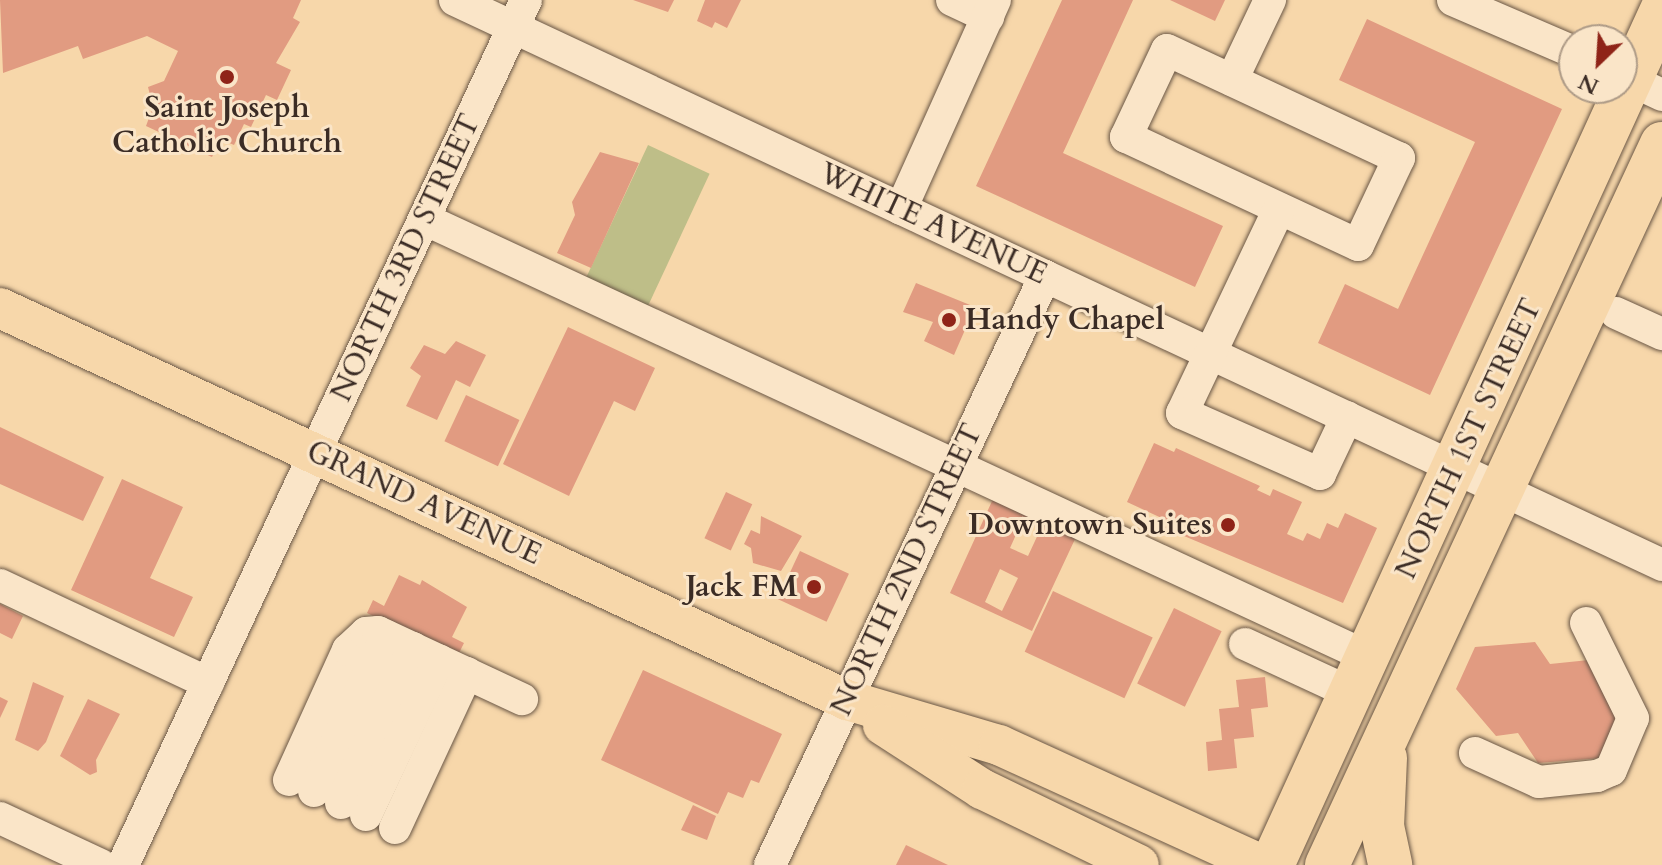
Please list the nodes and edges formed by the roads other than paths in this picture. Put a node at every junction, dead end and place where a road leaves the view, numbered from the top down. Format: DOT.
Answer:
graph roads {
  1 [pos="455,0"];
  2 [pos="952,0"];
  3 [pos="1270,0"];
  4 [pos="1453,0"];
  5 [pos="991,8"];
  6 [pos="1662,10"];
  7 [pos="520,14"];
  8 [pos="1558,45"];
  9 [pos="1232,80"];
  10 [pos="1638,83"];
  11 [pos="1628,104"];
  12 [pos="1662,144"];
  13 [pos="901,209"];
  14 [pos="1279,209"];
  15 [pos="424,219"];
  16 [pos="1045,276"];
  17 [pos="0,308"];
  18 [pos="1616,313"];
  19 [pos="1662,334"];
  20 [pos="1210,353"];
  21 [pos="1347,417"];
  22 [pos="315,454"];
  23 [pos="1455,468"];
  24 [pos="955,469"];
  25 [pos="1501,490"];
  26 [pos="1662,565"];
  27 [pos="0,585"];
  28 [pos="1586,623"];
  29 [pos="1245,644"];
  30 [pos="419,652"];
  31 [pos="1361,676"];
  32 [pos="208,683"];
  33 [pos="522,699"];
  34 [pos="847,700"];
  35 [pos="1386,735"];
  36 [pos="1475,753"];
  37 [pos="341,804"];
  38 [pos="0,818"];
  39 [pos="101,865"];
  40 [pos="123,865"];
  41 [pos="770,865"];
  42 [pos="1139,865"];
  43 [pos="1262,865"];
  44 [pos="1272,865"];
  45 [pos="1327,865"];
  46 [pos="1390,865"];
  1 -- 7 [label="street, WHITE AVENUE"];
  2 -- 5 [label="street"];
  3 -- 9 [label="street"];
  4 -- 8 [label="street"];
  5 -- 13 [label="street"];
  6 -- 10 [label="highway, NORTH 1ST STREET"];
  7 -- 13 [label="street, WHITE AVENUE"];
  7 -- 15 [label="street, NORTH 3RD STREET"];
  9 -- 14 [label="street"];
  9 -- 14 [label="street"];
  11 -- 23 [label="highway, NORTH 1ST STREET"];
  12 -- 25 [label="highway, NORTH 1ST STREET"];
  13 -- 16 [label="street, WHITE AVENUE"];
  14 -- 20 [label="street"];
  15 -- 22 [label="street, NORTH 3RD STREET"];
  15 -- 24 [label="street"];
  16 -- 20 [label="street, WHITE AVENUE"];
  16 -- 24 [label="street, NORTH 2ND STREET"];
  17 -- 22 [label="main road, GRAND AVENUE"];
  18 -- 19 [label="street"];
  20 -- 21 [label="street, WHITE AVENUE"];
  20 -- 21 [label="street"];
  21 -- 23 [label="street, WHITE AVENUE"];
  22 -- 32 [label="street, NORTH 3RD STREET"];
  22 -- 34 [label="main road, GRAND AVENUE"];
  23 -- 25 [label="street, WHITE AVENUE"];
  23 -- 31 [label="highway, NORTH 1ST STREET"];
  24 -- 31 [label="street"];
  24 -- 34 [label="street, NORTH 2ND STREET"];
  25 -- 26 [label="street, WHITE AVENUE"];
  25 -- 35 [label="highway, NORTH 1ST STREET"];
  27 -- 32 [label="street"];
  28 -- 36 [label="street"];
  29 -- 31 [label="street"];
  30 -- 33 [label="street"];
  30 -- 37 [label="street"];
  30 -- 37 [label="street"];
  30 -- 37 [label="street"];
  31 -- 44 [label="highway, NORTH 1ST STREET"];
  32 -- 40 [label="street, NORTH 3RD STREET"];
  34 -- 41 [label="street, NORTH 2ND STREET"];
  34 -- 42 [label="main road, GRAND AVENUE"];
  34 -- 43 [label="main road, GRAND AVENUE"];
  35 -- 45 [label="highway, NORTH 1ST STREET"];
  35 -- 46 [label="highway"];
  38 -- 39 [label="street"];
}
